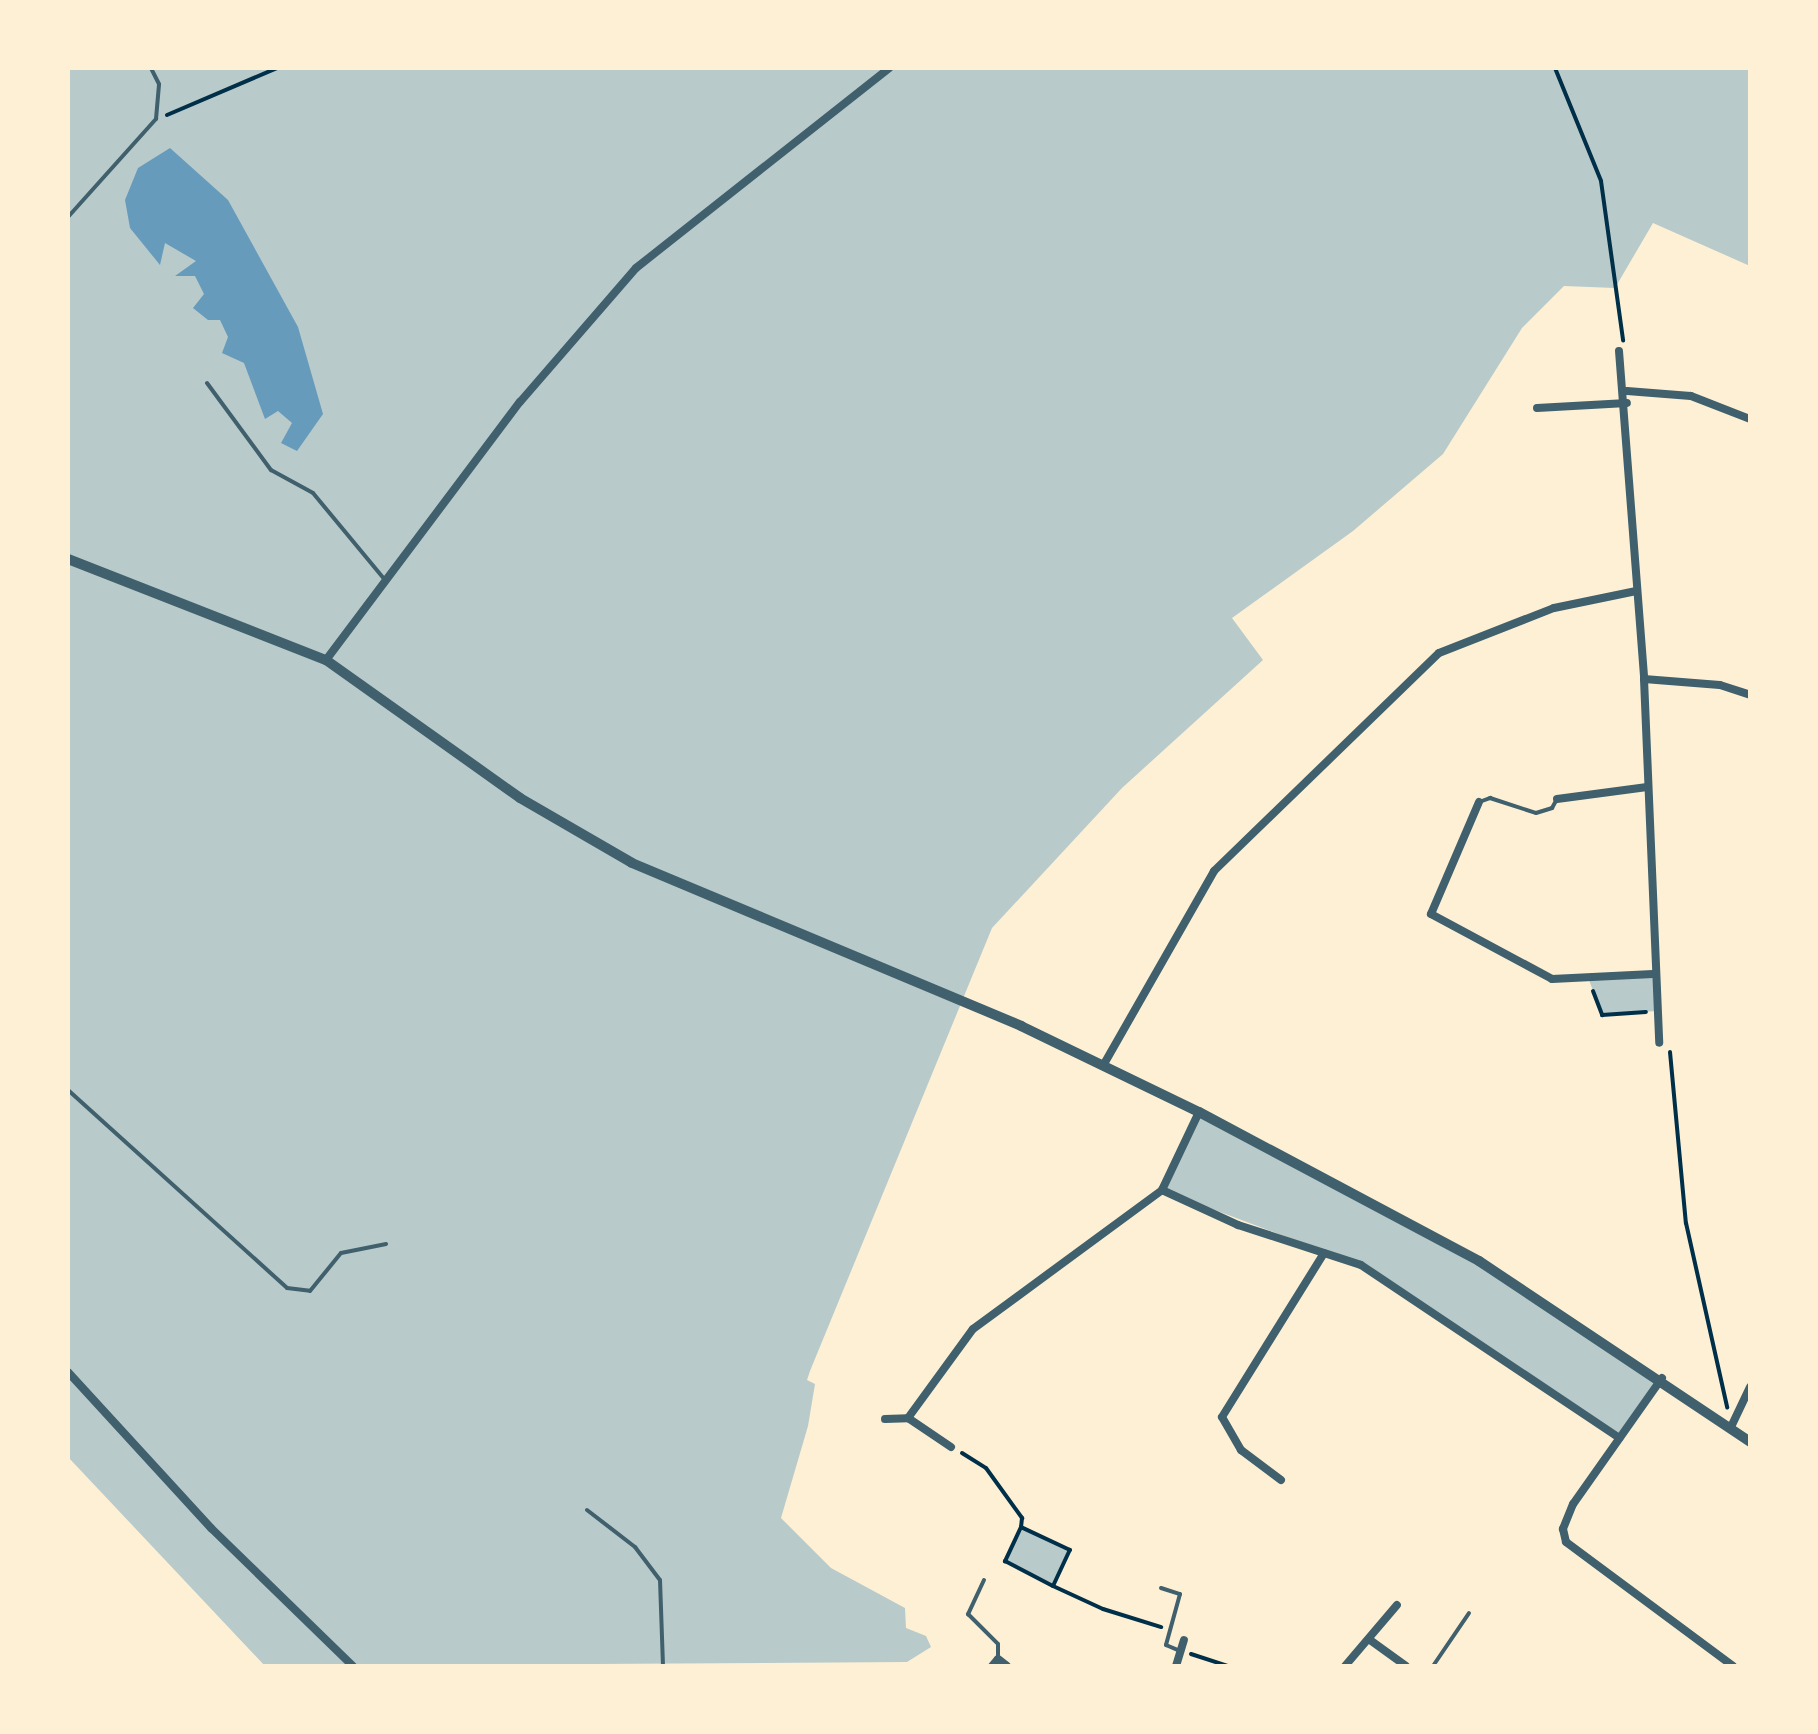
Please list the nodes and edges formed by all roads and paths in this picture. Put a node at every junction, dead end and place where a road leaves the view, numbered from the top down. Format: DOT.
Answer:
graph roads {
  1 [pos="151,68"];
  2 [pos="278,68"];
  3 [pos="890,68"];
  4 [pos="1555,68"];
  5 [pos="156,119"];
  6 [pos="68,218"];
  7 [pos="1619,351"];
  8 [pos="208,383"];
  9 [pos="1627,391"];
  10 [pos="1627,404"];
  11 [pos="1536,408"];
  12 [pos="1750,419"];
  13 [pos="68,559"];
  14 [pos="385,580"];
  15 [pos="1636,591"];
  16 [pos="326,660"];
  17 [pos="1644,679"];
  18 [pos="1750,695"];
  19 [pos="1647,788"];
  20 [pos="1557,798"];
  21 [pos="1479,802"];
  22 [pos="1653,974"];
  23 [pos="1589,980"];
  24 [pos="1656,1012"];
  25 [pos="1659,1043"];
  26 [pos="1104,1064"];
  27 [pos="68,1090"];
  28 [pos="1199,1112"];
  29 [pos="1162,1190"];
  30 [pos="386,1244"];
  31 [pos="1324,1253"];
  32 [pos="68,1372"];
  33 [pos="1662,1378"];
  34 [pos="1750,1387"];
  35 [pos="908,1418"];
  36 [pos="884,1419"];
  37 [pos="1731,1427"];
  38 [pos="1619,1438"];
  39 [pos="1750,1442"];
  40 [pos="951,1447"];
  41 [pos="1281,1480"];
  42 [pos="587,1510"];
  43 [pos="1021,1527"];
  44 [pos="984,1580"];
  45 [pos="1053,1586"];
  46 [pos="1161,1588"];
  47 [pos="1397,1605"];
  48 [pos="1469,1613"];
  49 [pos="1170,1630"];
  50 [pos="1184,1640"];
  51 [pos="1370,1640"];
  52 [pos="1180,1650"];
  53 [pos="995,1663"];
  54 [pos="353,1666"];
  55 [pos="663,1666"];
  56 [pos="1007,1666"];
  57 [pos="1176,1666"];
  58 [pos="1229,1666"];
  59 [pos="1345,1666"];
  60 [pos="1406,1666"];
  61 [pos="1433,1666"];
  62 [pos="1734,1666"];
  1 -- 5 [label="lane"];
  2 -- 5 [label="path"];
  3 -- 14 [label="street"];
  4 -- 7 [label="path"];
  5 -- 6 [label="lane"];
  7 -- 9 [label="street"];
  8 -- 14 [label="lane"];
  9 -- 10 [label="street"];
  9 -- 12 [label="street"];
  10 -- 11 [label="street"];
  10 -- 15 [label="street"];
  13 -- 16 [label="street"];
  14 -- 16 [label="street"];
  15 -- 17 [label="street"];
  15 -- 26 [label="street"];
  16 -- 26 [label="street"];
  17 -- 18 [label="street"];
  17 -- 19 [label="street"];
  19 -- 20 [label="street"];
  19 -- 22 [label="street"];
  20 -- 21 [label="lane"];
  21 -- 23 [label="street"];
  22 -- 23 [label="street"];
  22 -- 24 [label="street"];
  23 -- 24 [label="path"];
  24 -- 25 [label="street"];
  25 -- 37 [label="path"];
  26 -- 28 [label="street"];
  27 -- 30 [label="lane"];
  28 -- 29 [label="street"];
  28 -- 33 [label="street"];
  29 -- 31 [label="street"];
  29 -- 35 [label="street"];
  31 -- 38 [label="street"];
  31 -- 41 [label="street"];
  32 -- 54 [label="street"];
  33 -- 37 [label="street"];
  33 -- 38 [label="street"];
  34 -- 37 [label="street"];
  35 -- 36 [label="street"];
  35 -- 40 [label="street"];
  37 -- 39 [label="street"];
  38 -- 62 [label="street"];
  40 -- 43 [label="path"];
  42 -- 55 [label="lane"];
  43 -- 45 [label="path"];
  43 -- 45 [label="path"];
  44 -- 53 [label="lane"];
  45 -- 49 [label="path"];
  46 -- 49 [label="lane"];
  47 -- 51 [label="street"];
  48 -- 61 [label="lane"];
  49 -- 52 [label="lane"];
  50 -- 52 [label="street"];
  51 -- 59 [label="street"];
  51 -- 60 [label="street"];
  52 -- 57 [label="street"];
  52 -- 58 [label="path"];
  53 -- 56 [label="street"];
}
